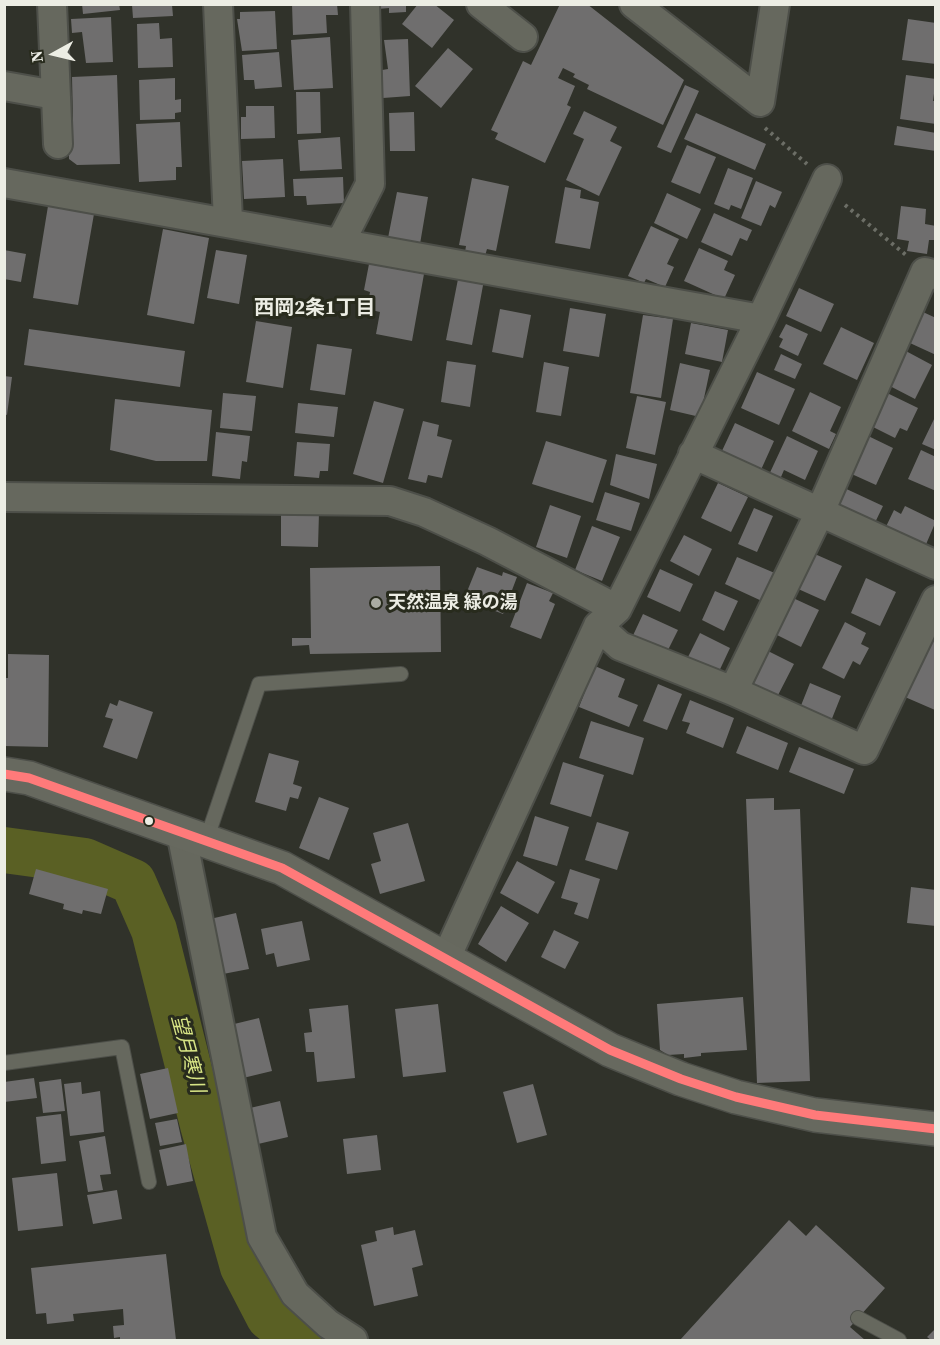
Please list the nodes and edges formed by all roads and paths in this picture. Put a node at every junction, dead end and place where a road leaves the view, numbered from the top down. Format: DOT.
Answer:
graph roads {
  1 [pos="52,4"];
  2 [pos="219,4"];
  3 [pos="364,4"];
  4 [pos="481,4"];
  5 [pos="634,4"];
  6 [pos="775,4"];
  7 [pos="523,37"];
  8 [pos="4,86"];
  9 [pos="55,95"];
  10 [pos="58,144"];
  11 [pos="827,180"];
  12 [pos="4,183"];
  13 [pos="228,221"];
  14 [pos="340,243"];
  15 [pos="936,275"];
  16 [pos="761,319"];
  17 [pos="693,454"];
  18 [pos="4,497"];
  19 [pos="819,514"];
  20 [pos="936,565"];
  21 [pos="936,600"];
  22 [pos="607,618"];
  23 [pos="401,674"];
  24 [pos="733,691"];
  25 [pos="4,774"];
  26 [pos="193,836"];
  27 [pos="446,958"];
  28 [pos="4,1063"];
  29 [pos="936,1129"];
  30 [pos="149,1182"];
  31 [pos="858,1318"];
  32 [pos="353,1341"];
  33 [pos="899,1341"];
  1 -- 9 [label="street"];
  2 -- 13 [label="street"];
  3 -- 14 [label="street"];
  4 -- 7 [label="street"];
  5 -- 6 [label="street"];
  8 -- 9 [label="street"];
  9 -- 10 [label="street"];
  11 -- 16 [label="street"];
  12 -- 13 [label="street"];
  13 -- 14 [label="street"];
  14 -- 16 [label="street"];
  15 -- 19 [label="street"];
  16 -- 17 [label="street"];
  17 -- 19 [label="street"];
  17 -- 22 [label="street"];
  18 -- 22 [label="street"];
  19 -- 20 [label="street"];
  19 -- 24 [label="street"];
  21 -- 24 [label="street"];
  22 -- 24 [label="street"];
  22 -- 27 [label="street"];
  23 -- 26 [label="lane"];
  25 -- 26 [label="street"];
  26 -- 27 [label="street"];
  26 -- 32 [label="street"];
  27 -- 29 [label="street"];
  28 -- 30 [label="lane"];
  31 -- 33 [label="lane"];
}
